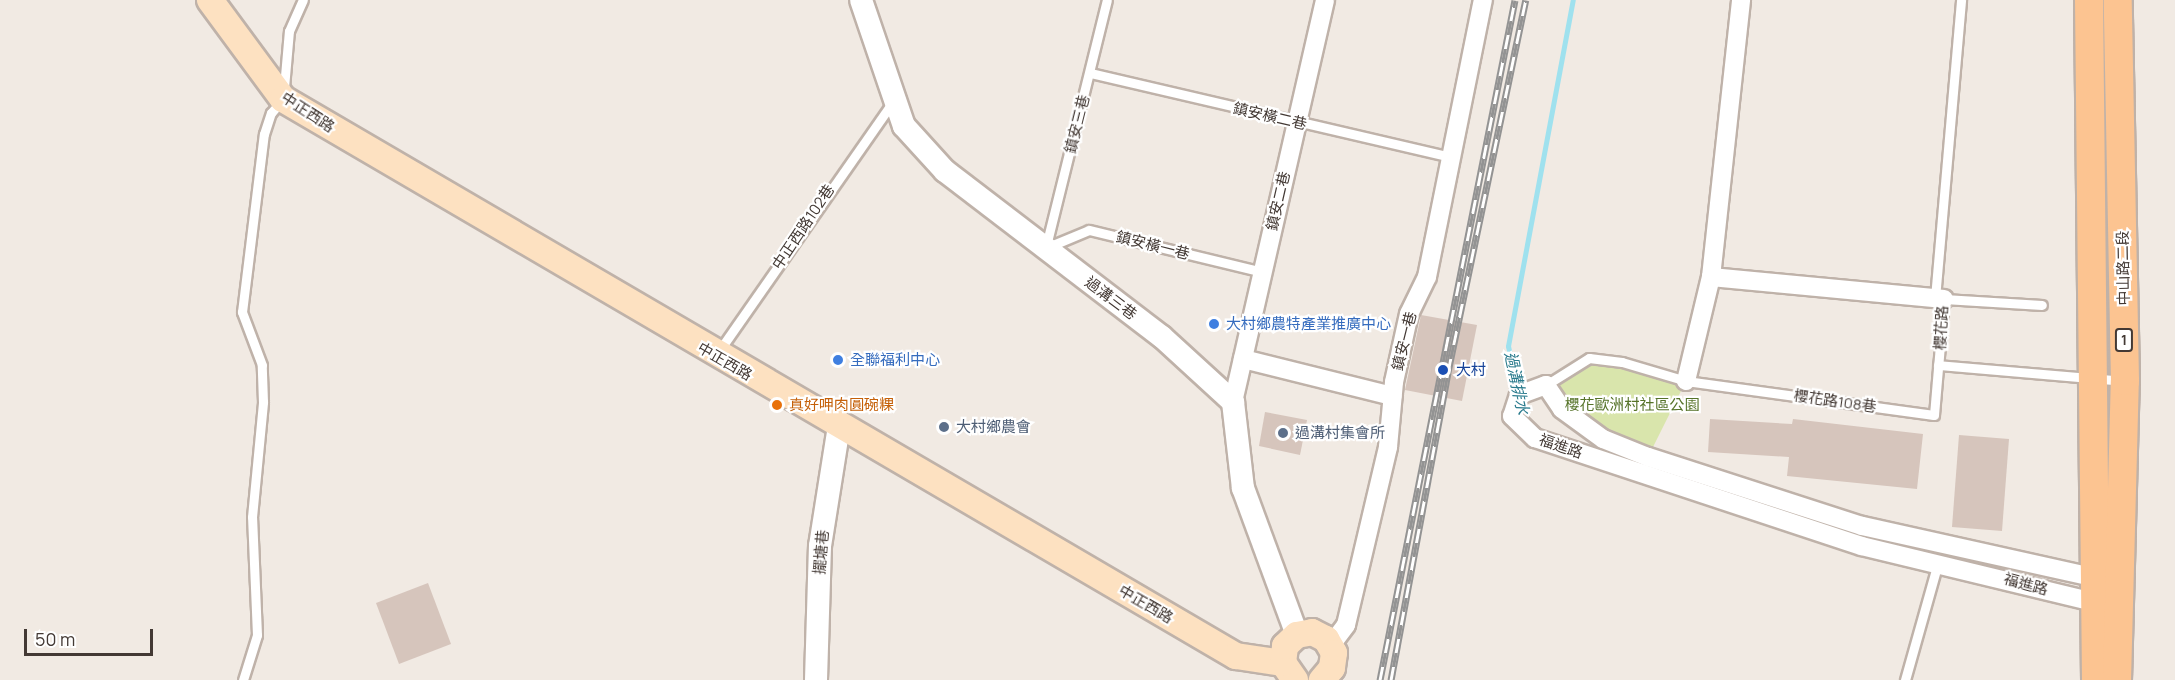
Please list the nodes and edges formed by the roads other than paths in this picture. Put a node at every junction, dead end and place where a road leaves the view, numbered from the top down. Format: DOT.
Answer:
graph roads {
  1 [pos="210,0"];
  2 [pos="303,0"];
  3 [pos="861,0"];
  4 [pos="1107,0"];
  5 [pos="1325,0"];
  6 [pos="1483,0"];
  7 [pos="1741,0"];
  8 [pos="1961,0"];
  9 [pos="2089,0"];
  10 [pos="2118,0"];
  11 [pos="1090,73"];
  12 [pos="283,99"];
  13 [pos="894,101"];
  14 [pos="1297,122"];
  15 [pos="1450,157"];
  16 [pos="1046,248"];
  17 [pos="1262,272"];
  18 [pos="1711,277"];
  19 [pos="1940,299"];
  20 [pos="2042,305"];
  21 [pos="716,356"];
  22 [pos="1243,359"];
  23 [pos="1938,365"];
  24 [pos="2091,379"];
  25 [pos="1686,381"];
  26 [pos="2125,381"];
  27 [pos="1546,385"];
  28 [pos="1393,396"];
  29 [pos="1233,402"];
  30 [pos="839,426"];
  31 [pos="1937,566"];
  32 [pos="2097,590"];
  33 [pos="1296,635"];
  34 [pos="1331,645"];
  35 [pos="1289,671"];
  36 [pos="1327,678"];
  37 [pos="243,680"];
  38 [pos="816,680"];
  39 [pos="1905,680"];
  40 [pos="2096,680"];
  41 [pos="2117,680"];
  1 -- 12 [label="main road, 中正西路"];
  2 -- 12 [label="lane"];
  3 -- 13 [label="street, 過溝三巷"];
  4 -- 11 [label="lane, 鎮安三巷"];
  5 -- 14 [label="street, 鎮安二巷"];
  6 -- 15 [label="street, 鎮安一巷"];
  7 -- 18 [label="street"];
  8 -- 19 [label="lane"];
  9 -- 24 [label="main road, 中山路二段 / 1"];
  10 -- 26 [label="main road, 中山路二段 / 1"];
  11 -- 14 [label="lane, 鎮安橫二巷"];
  11 -- 16 [label="lane, 鎮安三巷"];
  12 -- 21 [label="main road, 中正西路"];
  12 -- 37 [label="lane"];
  13 -- 16 [label="street, 過溝三巷"];
  13 -- 21 [label="lane, 中正西路102巷"];
  14 -- 15 [label="lane, 鎮安橫二巷"];
  14 -- 17 [label="street, 鎮安二巷"];
  15 -- 28 [label="street, 鎮安一巷"];
  16 -- 17 [label="lane, 鎮安橫一巷"];
  16 -- 29 [label="street, 過溝三巷"];
  17 -- 22 [label="street, 鎮安二巷"];
  18 -- 19 [label="street, 櫻花路"];
  18 -- 25 [label="street"];
  19 -- 20 [label="lane"];
  19 -- 23 [label="lane, 櫻花路"];
  21 -- 30 [label="main road, 中正西路"];
  22 -- 28 [label="street"];
  22 -- 29 [label="street, 鎮安二巷"];
  23 -- 24 [label="lane, 櫻花路"];
  23 -- 25 [label="lane, 櫻花路108巷"];
  24 -- 26 [label="lane, 櫻花路"];
  24 -- 32 [label="main road, 中山路二段 / 1"];
  25 -- 27 [label="lane"];
  26 -- 41 [label="main road, 中山路二段 / 1"];
  27 -- 31 [label="street, 福進路"];
  27 -- 32 [label="street, 福進路"];
  28 -- 34 [label="street, 鎮安一巷"];
  29 -- 33 [label="street"];
  30 -- 35 [label="main road, 中正西路"];
  30 -- 38 [label="street, 擺塘巷"];
  31 -- 32 [label="street, 福進路"];
  31 -- 39 [label="lane"];
  32 -- 40 [label="main road, 中山路二段 / 1"];
  33 -- 34 [label="main road"];
  33 -- 35 [label="main road, 中正西路"];
  34 -- 36 [label="main road"];
}
